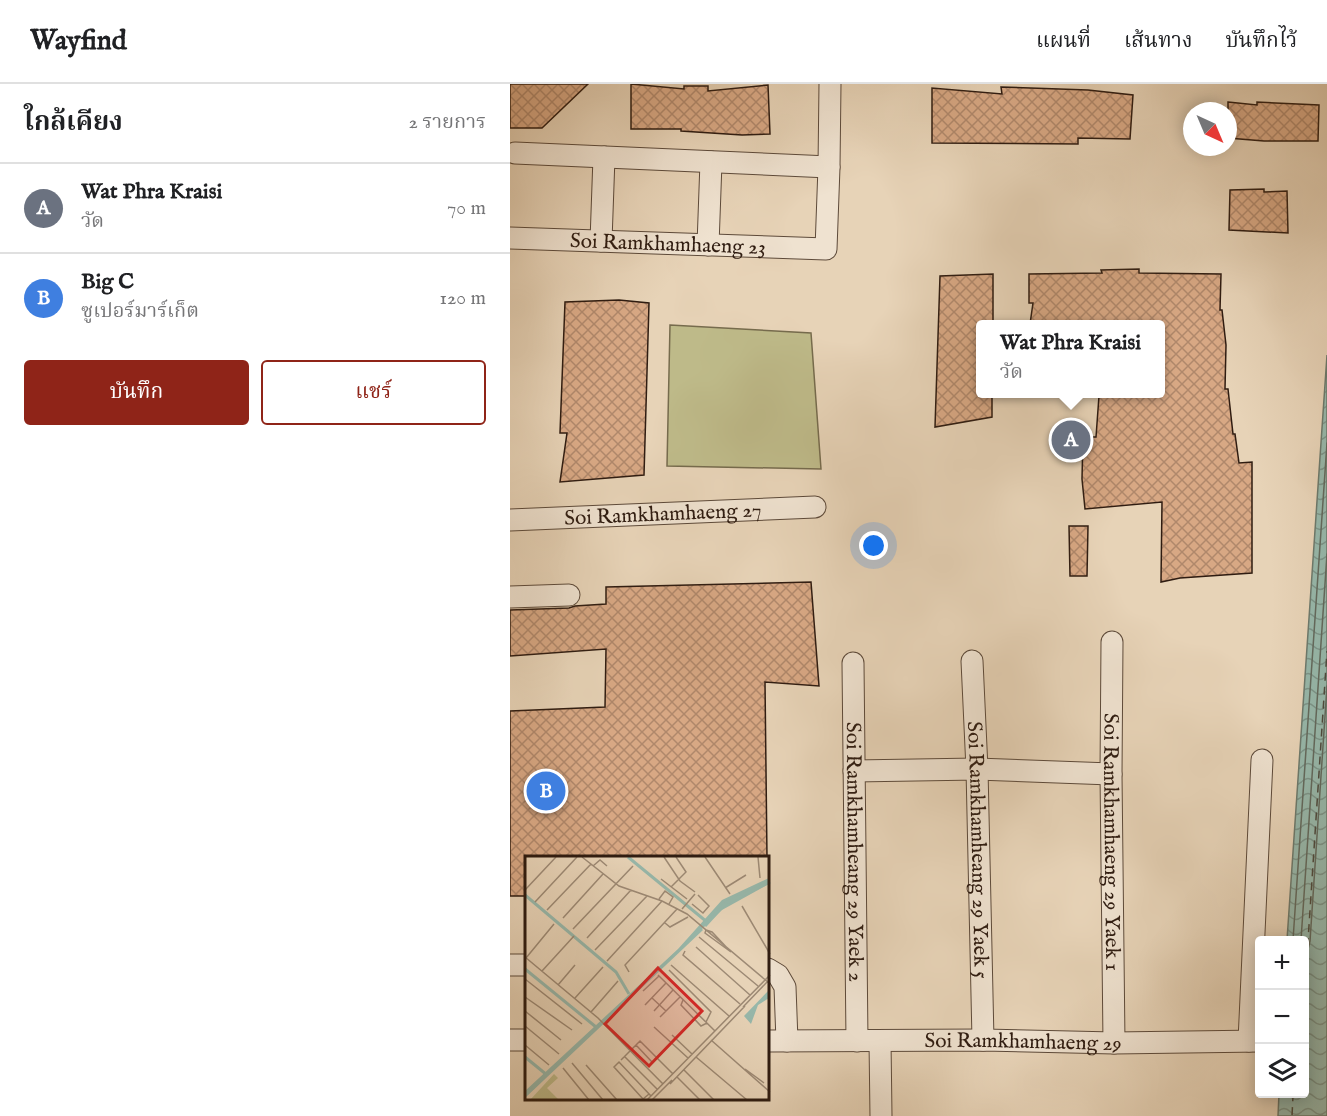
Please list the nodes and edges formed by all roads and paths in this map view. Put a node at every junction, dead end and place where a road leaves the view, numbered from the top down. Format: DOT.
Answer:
graph roads {
  1 [pos="830,84"];
  2 [pos="516,153"];
  3 [pos="604,157"];
  4 [pos="711,162"];
  5 [pos="829,167"];
  6 [pos="510,238"];
  7 [pos="601,241"];
  8 [pos="708,245"];
  9 [pos="815,507"];
  10 [pos="510,520"];
  11 [pos="569,595"];
  12 [pos="510,597"];
  13 [pos="1112,642"];
  14 [pos="972,661"];
  15 [pos="853,663"];
  16 [pos="1262,760"];
  17 [pos="977,769"];
  18 [pos="854,771"];
  19 [pos="1111,774"];
  20 [pos="770,970"];
  21 [pos="983,1040"];
  22 [pos="777,1041"];
  23 [pos="857,1041"];
  24 [pos="880,1041"];
  25 [pos="1254,1041"];
  26 [pos="1114,1043"];
  27 [pos="881,1116"];
  1 -- 5 [label="street"];
  2 -- 3 [label="street"];
  3 -- 4 [label="street"];
  3 -- 7 [label="street"];
  4 -- 5 [label="street"];
  4 -- 8 [label="street"];
  5 -- 8 [label="street, Soi Ramkhamhaeng 23"];
  6 -- 7 [label="street, Soi Ramkhamhaeng 23"];
  7 -- 8 [label="street, Soi Ramkhamhaeng 23"];
  9 -- 10 [label="street, Soi Ramkhamhaeng 27"];
  11 -- 12 [label="street"];
  13 -- 19 [label="street, Soi Ramkhamhaeng 29 Yaek 1"];
  14 -- 17 [label="street, Soi Ramkhamheang 29 Yaek 5"];
  15 -- 18 [label="street, Soi Ramkhamheang 29 Yaek 2"];
  16 -- 25 [label="street"];
  17 -- 18 [label="street"];
  17 -- 19 [label="street"];
  17 -- 21 [label="street, Soi Ramkhamheang 29 Yaek 5"];
  18 -- 23 [label="street, Soi Ramkhamheang 29 Yaek 2"];
  19 -- 26 [label="street, Soi Ramkhamhaeng 29 Yaek 1"];
  20 -- 22 [label="street, Soi Ramkhamhaeng 29"];
  21 -- 24 [label="street, Soi Ramkhamhaeng 29"];
  21 -- 26 [label="street, Soi Ramkhamhaeng 29"];
  22 -- 23 [label="street, Soi Ramkhamhaeng 29"];
  23 -- 24 [label="street, Soi Ramkhamhaeng 29"];
  24 -- 27 [label="street"];
  25 -- 26 [label="street, Soi Ramkhamhaeng 29"];
}
